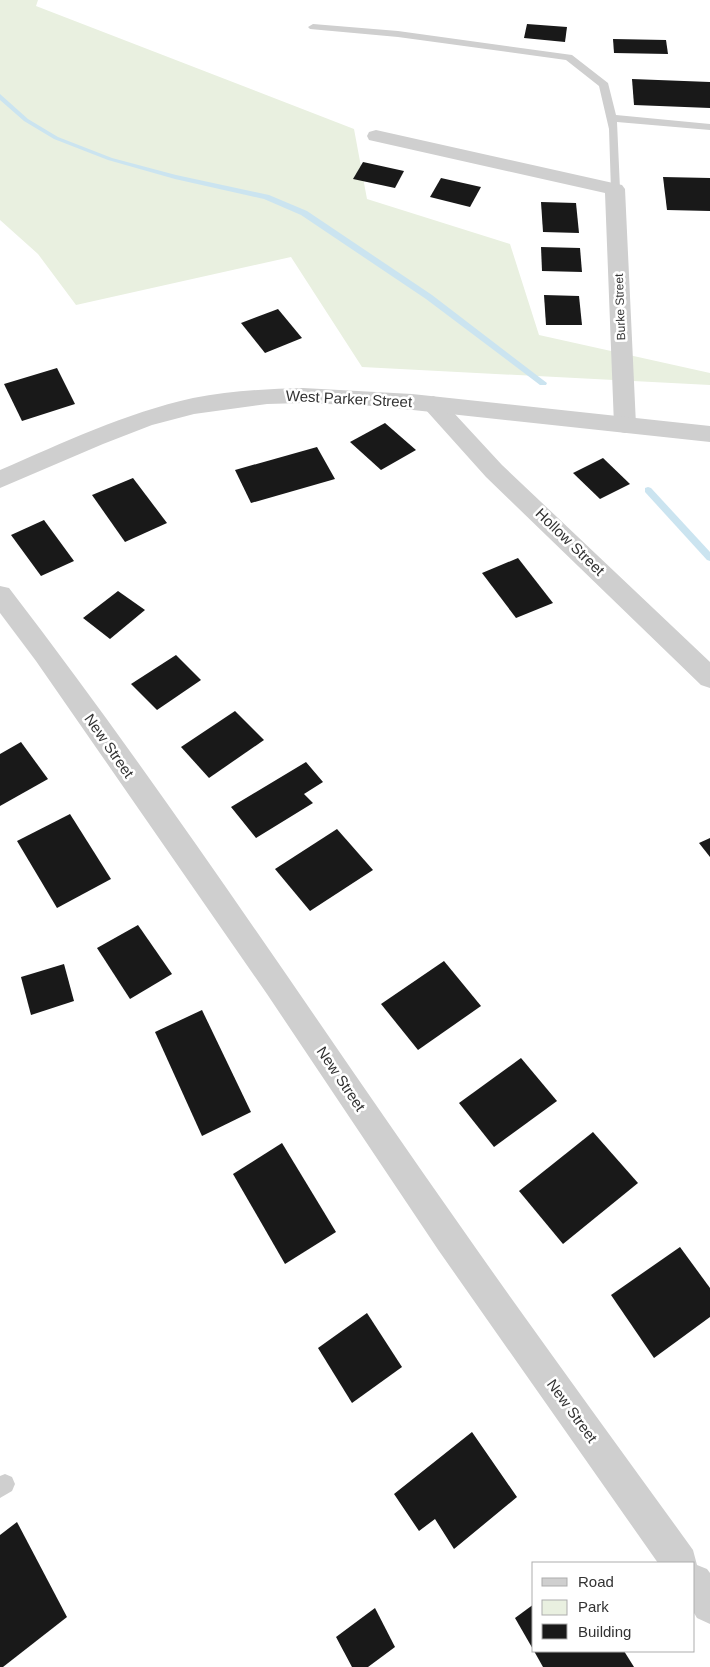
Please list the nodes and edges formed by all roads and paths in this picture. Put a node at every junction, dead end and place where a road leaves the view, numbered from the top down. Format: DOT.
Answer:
graph roads {
  1 [pos="313,27"];
  2 [pos="612,118"];
  3 [pos="710,126"];
  4 [pos="376,136"];
  5 [pos="615,189"];
  6 [pos="433,404"];
  7 [pos="625,425"];
  8 [pos="710,434"];
  9 [pos="0,480"];
  10 [pos="0,595"];
  11 [pos="710,678"];
  12 [pos="679,1562"];
  13 [pos="695,1583"];
  14 [pos="710,1605"];
  1 -- 2 [label="lane"];
  2 -- 3 [label="lane"];
  2 -- 5 [label="lane"];
  4 -- 5 [label="street"];
  5 -- 7 [label="street, Burke Street"];
  6 -- 7 [label="street, West Parker Street"];
  6 -- 9 [label="street, West Parker Street"];
  6 -- 11 [label="street, Hollow Street"];
  7 -- 8 [label="street, West Parker Street"];
  10 -- 12 [label="street, New Street"];
  13 -- 14 [label="street"];
}
